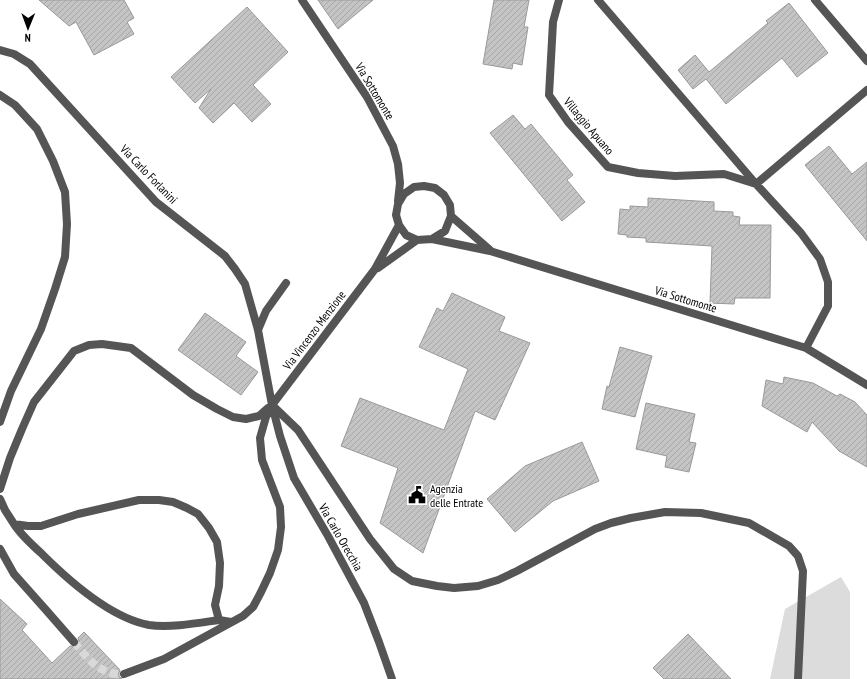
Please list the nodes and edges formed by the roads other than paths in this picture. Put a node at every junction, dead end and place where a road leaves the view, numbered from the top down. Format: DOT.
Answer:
graph roads {
  1 [pos="302,0"];
  2 [pos="559,0"];
  3 [pos="598,0"];
  4 [pos="815,0"];
  5 [pos="0,50"];
  6 [pos="867,61"];
  7 [pos="867,90"];
  8 [pos="0,95"];
  9 [pos="756,184"];
  10 [pos="398,204"];
  11 [pos="451,216"];
  12 [pos="399,225"];
  13 [pos="432,239"];
  14 [pos="417,240"];
  15 [pos="490,251"];
  16 [pos="375,269"];
  17 [pos="286,283"];
  18 [pos="258,330"];
  19 [pos="806,348"];
  20 [pos="867,385"];
  21 [pos="272,405"];
  22 [pos="0,422"];
  23 [pos="0,489"];
  24 [pos="0,499"];
  25 [pos="14,524"];
  26 [pos="0,549"];
  27 [pos="219,620"];
  28 [pos="231,622"];
  29 [pos="74,642"];
  30 [pos="124,674"];
  31 [pos="392,679"];
  32 [pos="798,679"];
  1 -- 10 [label="street, Via Sottomonte"];
  2 -- 9 [label="street, Villaggio Apuano"];
  3 -- 9 [label="street"];
  4 -- 6 [label="street"];
  5 -- 18 [label="street, Via Carlo Forlanini"];
  7 -- 9 [label="street"];
  8 -- 22 [label="street"];
  9 -- 19 [label="street"];
  10 -- 11 [label="street"];
  10 -- 12 [label="street"];
  11 -- 13 [label="street"];
  11 -- 15 [label="street, Via Sottomonte"];
  12 -- 14 [label="street"];
  12 -- 16 [label="street, Via Vincenzo Menzione"];
  13 -- 14 [label="street"];
  13 -- 15 [label="street, Via Sottomonte"];
  14 -- 16 [label="street, Via Vincenzo Menzione"];
  15 -- 19 [label="street, Via Sottomonte"];
  16 -- 21 [label="street, Via Vincenzo Menzione"];
  17 -- 18 [label="street"];
  18 -- 21 [label="street, Via Carlo Forlanini"];
  19 -- 20 [label="street, Via Sottomonte"];
  21 -- 23 [label="street"];
  21 -- 28 [label="street"];
  21 -- 31 [label="street, Via Carlo Orecchia"];
  21 -- 32 [label="street"];
  24 -- 25 [label="street"];
  25 -- 27 [label="street"];
  25 -- 27 [label="street"];
  26 -- 29 [label="street"];
  27 -- 28 [label="street"];
  28 -- 30 [label="street"];
}
